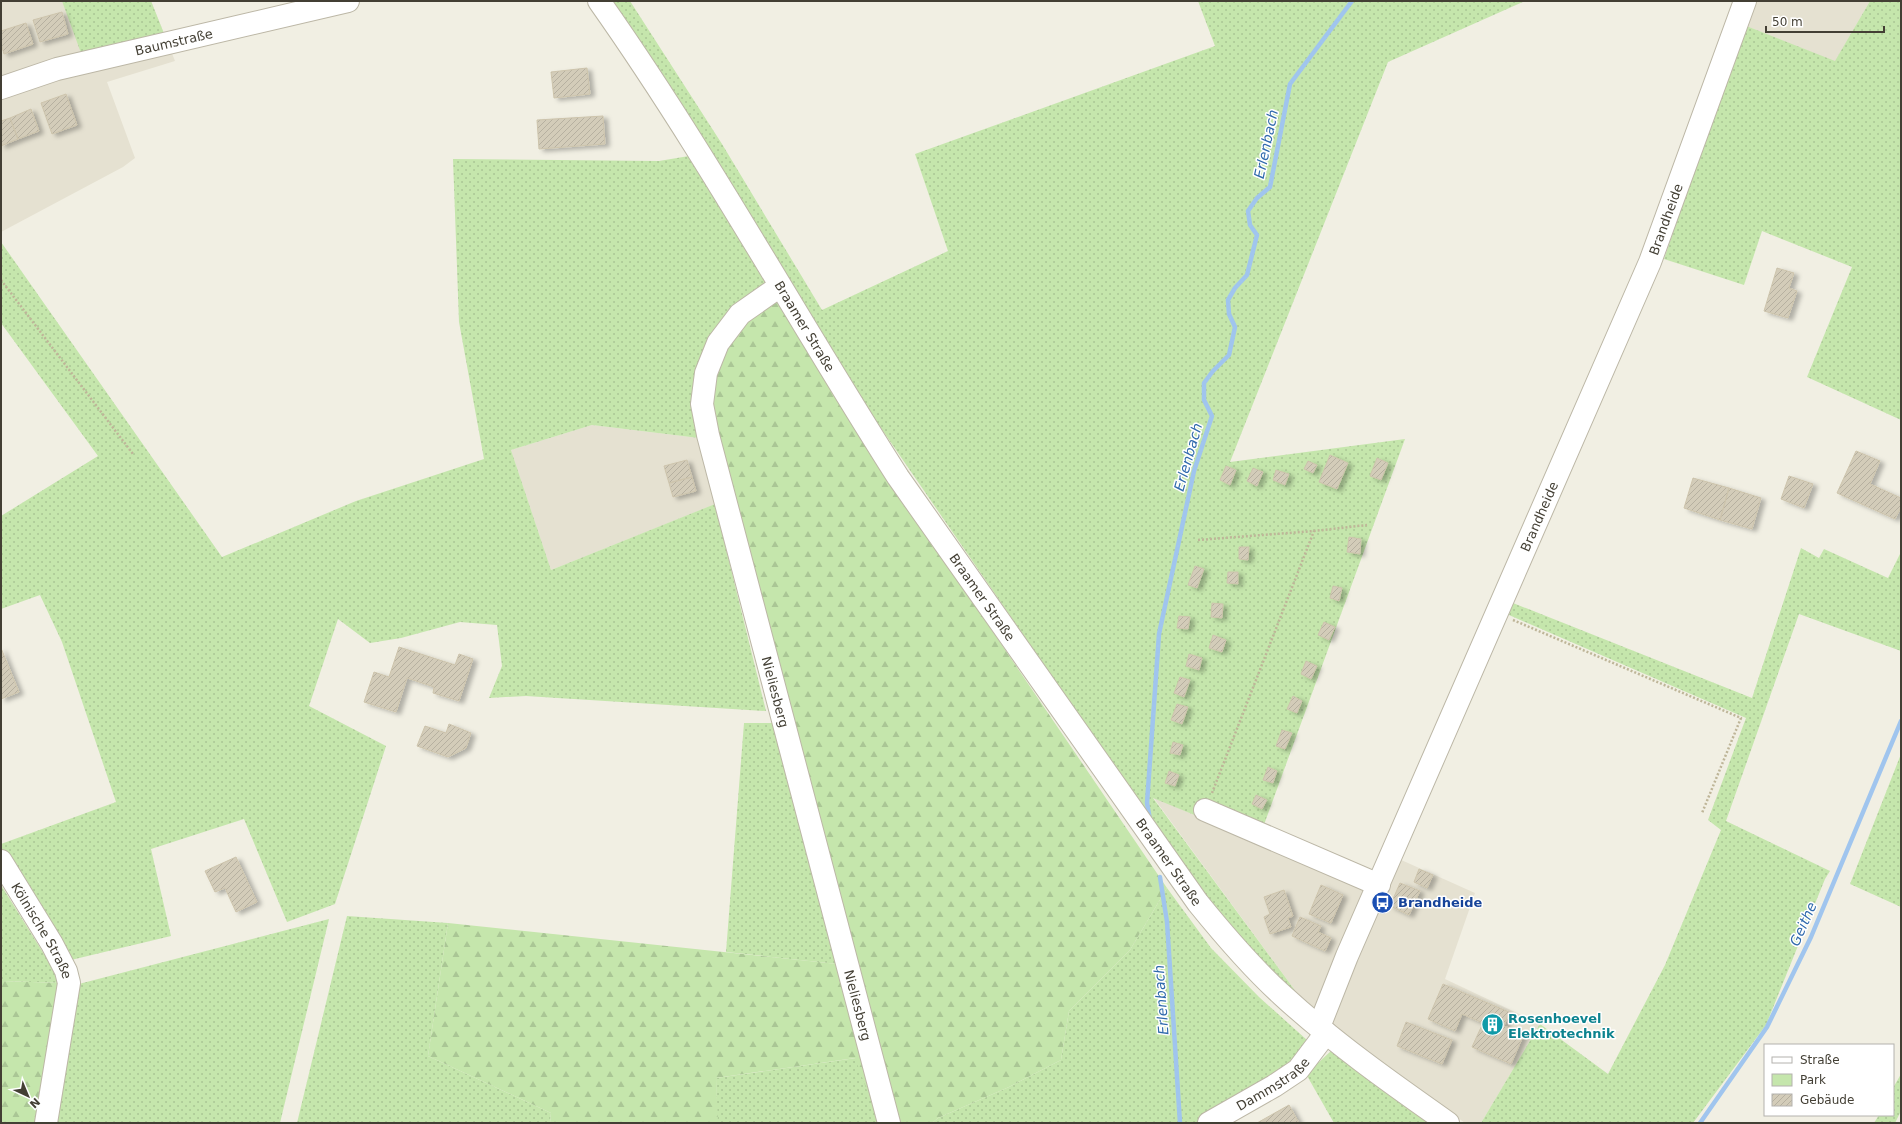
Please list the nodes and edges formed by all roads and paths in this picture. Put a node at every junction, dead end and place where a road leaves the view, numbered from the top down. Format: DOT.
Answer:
graph roads {
  1 [pos="348,1"];
  2 [pos="599,1"];
  3 [pos="1745,1"];
  4 [pos="1,88"];
  5 [pos="1,280"];
  6 [pos="780,286"];
  7 [pos="133,454"];
  8 [pos="1367,525"];
  9 [pos="1314,531"];
  10 [pos="1198,540"];
  11 [pos="1498,613"];
  12 [pos="1205,810"];
  13 [pos="1702,813"];
  14 [pos="1,861"];
  15 [pos="1379,885"];
  16 [pos="1322,1030"];
  17 [pos="46,1123"];
  18 [pos="889,1123"];
  19 [pos="1209,1123"];
  20 [pos="1448,1123"];
  1 -- 4 [label="street, Baumstraße"];
  2 -- 6 [label="street, Braamer Straße"];
  3 -- 11 [label="street, Brandheide"];
  5 -- 7 [label="path"];
  6 -- 16 [label="street, Braamer Straße"];
  6 -- 18 [label="street, Nieliesberg"];
  8 -- 9 [label="path"];
  9 -- 10 [label="path"];
  9 -- 12 [label="path"];
  11 -- 13 [label="path"];
  11 -- 15 [label="street, Brandheide"];
  12 -- 15 [label="street"];
  14 -- 17 [label="street, Kölnische Straße"];
  15 -- 16 [label="street, Brandheide"];
  16 -- 19 [label="street, Dammstraße"];
  16 -- 20 [label="street, Braamer Straße"];
}
